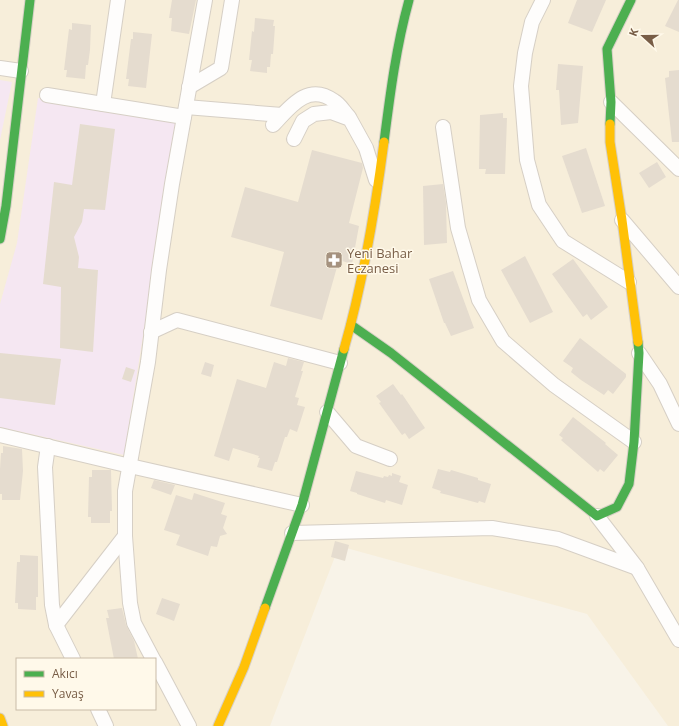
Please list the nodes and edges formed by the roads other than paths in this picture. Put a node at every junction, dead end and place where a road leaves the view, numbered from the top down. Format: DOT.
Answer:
graph roads {
  1 [pos="30,0"];
  2 [pos="118,0"];
  3 [pos="204,0"];
  4 [pos="232,0"];
  5 [pos="409,0"];
  6 [pos="543,0"];
  7 [pos="631,0"];
  8 [pos="0,68"];
  9 [pos="21,71"];
  10 [pos="189,87"];
  11 [pos="47,95"];
  12 [pos="611,102"];
  13 [pos="103,104"];
  14 [pos="185,112"];
  15 [pos="350,119"];
  16 [pos="443,127"];
  17 [pos="294,139"];
  18 [pos="679,169"];
  19 [pos="378,186"];
  20 [pos="622,220"];
  21 [pos="0,239"];
  22 [pos="629,282"];
  23 [pos="679,287"];
  24 [pos="351,325"];
  25 [pos="151,332"];
  26 [pos="639,353"];
  27 [pos="340,363"];
  28 [pos="327,412"];
  29 [pos="679,424"];
  30 [pos="0,435"];
  31 [pos="634,442"];
  32 [pos="48,446"];
  33 [pos="390,458"];
  34 [pos="130,466"];
  35 [pos="302,505"];
  36 [pos="597,516"];
  37 [pos="292,533"];
  38 [pos="125,536"];
  39 [pos="637,568"];
  40 [pos="56,625"];
  41 [pos="679,640"];
  42 [pos="72,658"];
  43 [pos="152,658"];
  44 [pos="156,664"];
  45 [pos="98,710"];
  46 [pos="0,718"];
  47 [pos="4,726"];
  48 [pos="106,726"];
  49 [pos="189,726"];
  50 [pos="218,726"];
  1 -- 9 [label="street"];
  2 -- 13 [label="street"];
  3 -- 10 [label="street"];
  4 -- 10 [label="street"];
  5 -- 19 [label="street"];
  6 -- 22 [label="street"];
  7 -- 12 [label="street"];
  8 -- 9 [label="street"];
  9 -- 21 [label="street"];
  10 -- 14 [label="street"];
  11 -- 13 [label="street"];
  12 -- 18 [label="street"];
  12 -- 20 [label="street"];
  13 -- 14 [label="street"];
  14 -- 15 [label="street"];
  14 -- 25 [label="street"];
  15 -- 17 [label="street"];
  15 -- 19 [label="street"];
  16 -- 31 [label="street"];
  19 -- 24 [label="street"];
  20 -- 22 [label="street"];
  20 -- 23 [label="street"];
  22 -- 26 [label="street"];
  24 -- 27 [label="street"];
  24 -- 36 [label="street"];
  25 -- 27 [label="street"];
  25 -- 34 [label="street"];
  26 -- 29 [label="street"];
  26 -- 31 [label="street"];
  27 -- 28 [label="street"];
  28 -- 33 [label="street"];
  28 -- 35 [label="street"];
  30 -- 32 [label="street"];
  31 -- 36 [label="street"];
  32 -- 34 [label="street"];
  32 -- 40 [label="street"];
  34 -- 35 [label="street"];
  34 -- 38 [label="street"];
  35 -- 37 [label="street"];
  36 -- 39 [label="street"];
  37 -- 39 [label="street"];
  37 -- 50 [label="street"];
  38 -- 40 [label="street"];
  38 -- 43 [label="street"];
  39 -- 41 [label="street"];
  40 -- 42 [label="street"];
  44 -- 49 [label="street"];
  45 -- 48 [label="street"];
  46 -- 47 [label="street"];
}
